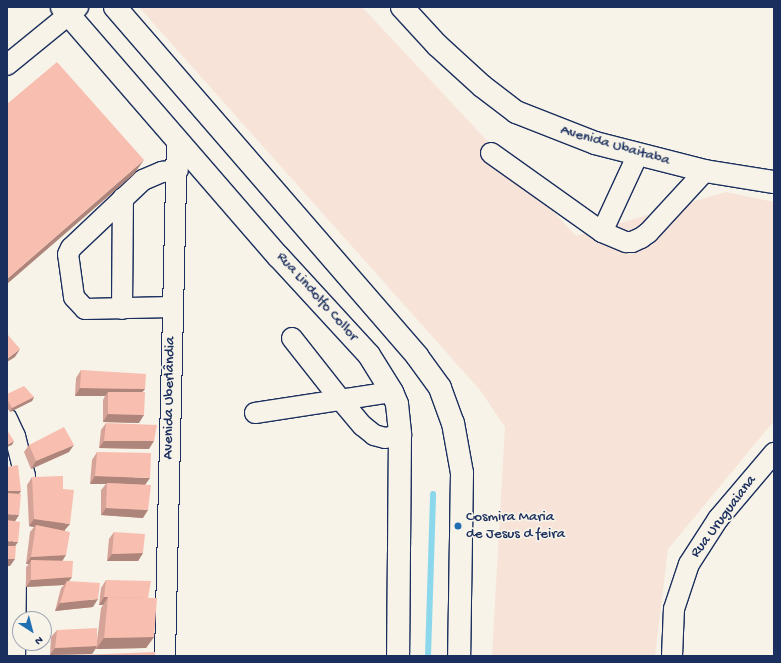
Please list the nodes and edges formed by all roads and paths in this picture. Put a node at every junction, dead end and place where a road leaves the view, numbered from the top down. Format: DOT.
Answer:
graph roads {
  1 [pos="115,7"];
  2 [pos="402,7"];
  3 [pos="70,10"];
  4 [pos="7,65"];
  5 [pos="177,141"];
  6 [pos="491,153"];
  7 [pos="638,154"];
  8 [pos="178,170"];
  9 [pos="705,171"];
  10 [pos="774,182"];
  11 [pos="123,198"];
  12 [pos="602,232"];
  13 [pos="172,306"];
  14 [pos="122,309"];
  15 [pos="292,338"];
  16 [pos="392,392"];
  17 [pos="340,399"];
  18 [pos="255,413"];
  19 [pos="7,419"];
  20 [pos="400,435"];
  21 [pos="774,453"];
  22 [pos="15,656"];
  23 [pos="165,656"];
  24 [pos="398,656"];
  25 [pos="460,656"];
  26 [pos="672,656"];
  1 -- 25 [label="main road"];
  2 -- 7 [label="main road, Avenida Ubaitaba"];
  3 -- 4 [label="street"];
  3 -- 5 [label="main road, Rua Lindolfo Collor"];
  5 -- 8 [label="street, Avenida Uberlândia"];
  5 -- 16 [label="main road, Rua Lindolfo Collor"];
  6 -- 12 [label="street"];
  7 -- 9 [label="main road, Avenida Ubaitaba"];
  7 -- 12 [label="street"];
  8 -- 11 [label="street"];
  8 -- 13 [label="street, Avenida Uberlândia"];
  9 -- 10 [label="main road, Avenida Ubaitaba"];
  9 -- 12 [label="street"];
  11 -- 14 [label="street"];
  11 -- 14 [label="street"];
  13 -- 14 [label="street"];
  13 -- 23 [label="street, Avenida Uberlândia"];
  15 -- 17 [label="street"];
  16 -- 17 [label="street"];
  16 -- 20 [label="main road, Rua Lindolfo Collor"];
  17 -- 18 [label="street"];
  17 -- 20 [label="street"];
  19 -- 22 [label="street"];
  20 -- 24 [label="main road, Rua Lindolfo Collor"];
  21 -- 26 [label="street, Rua Uruguaiana"];
}
